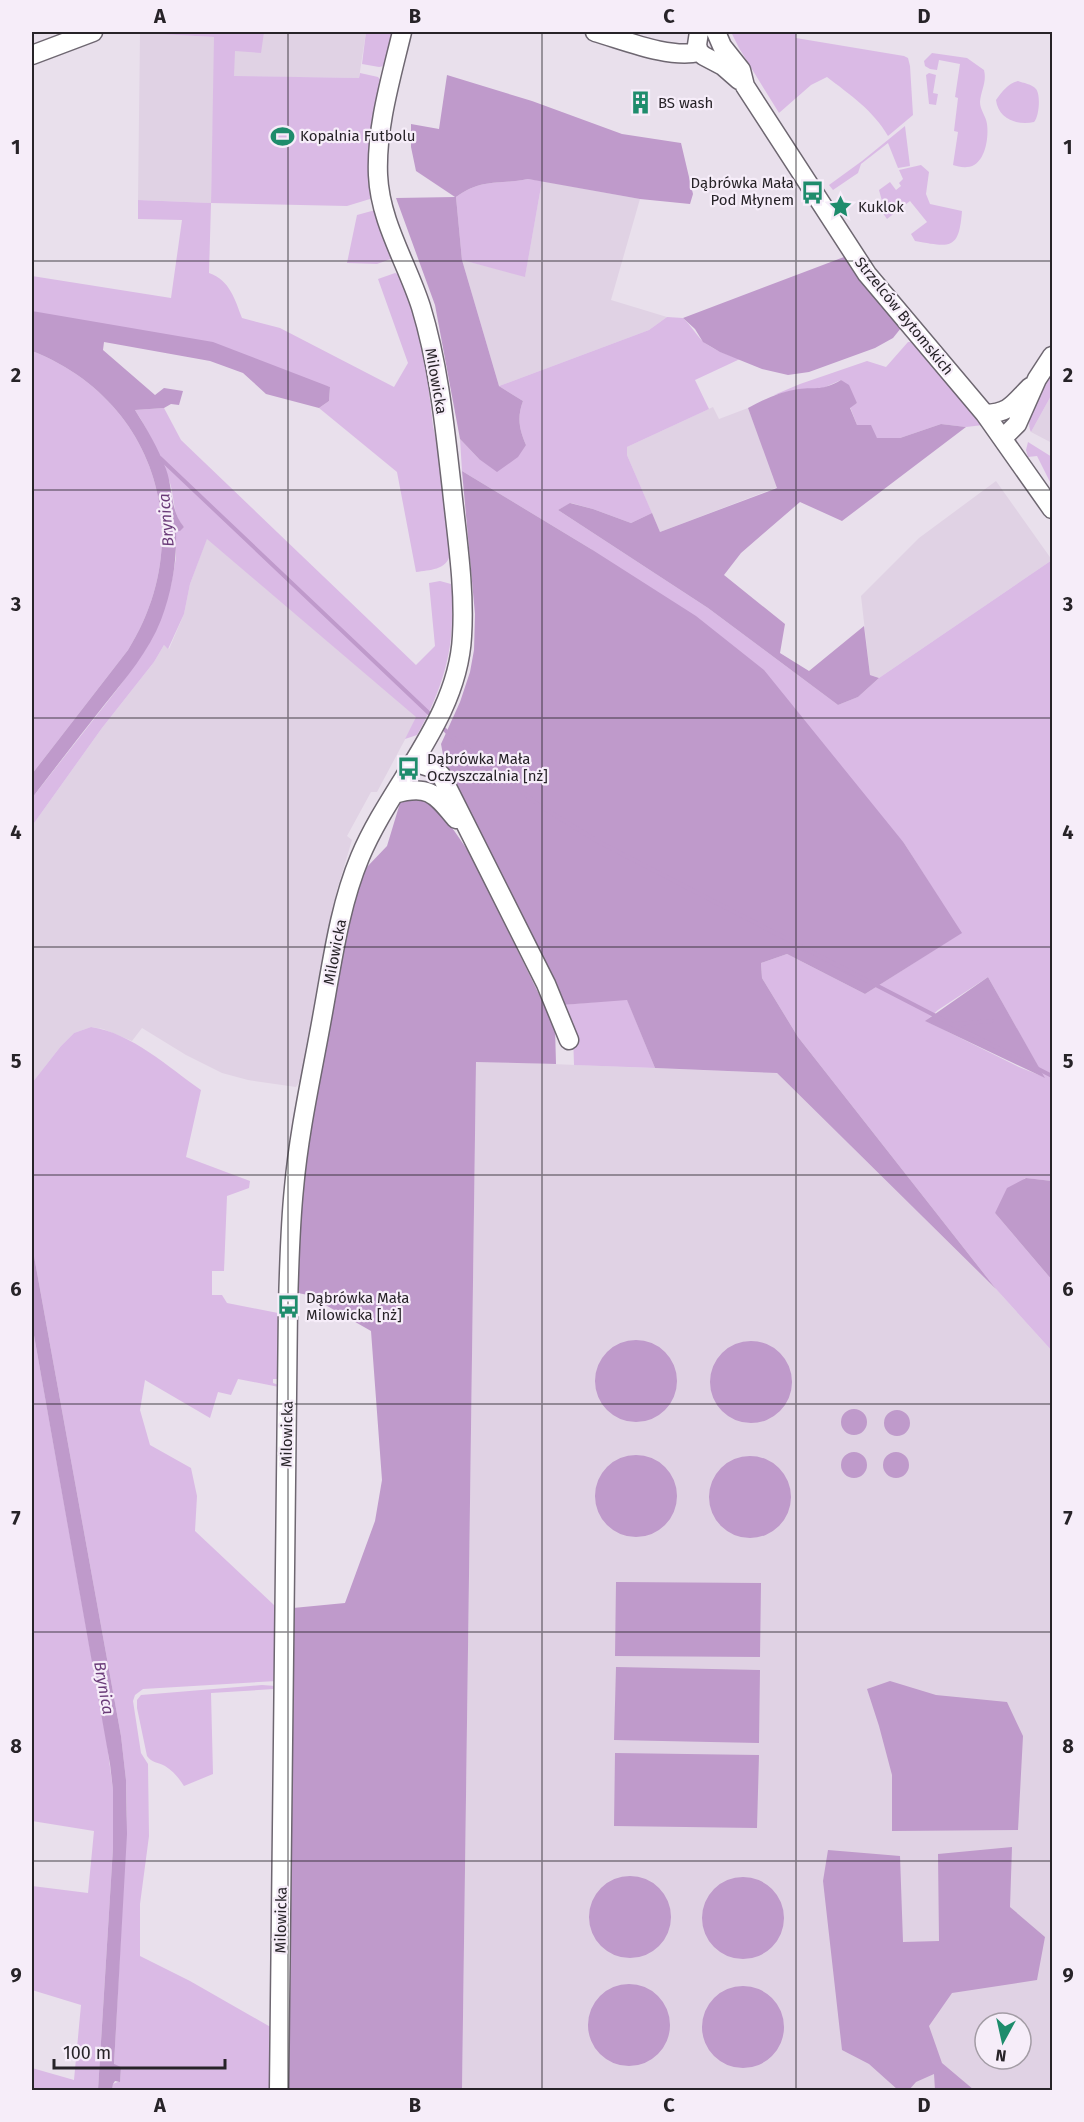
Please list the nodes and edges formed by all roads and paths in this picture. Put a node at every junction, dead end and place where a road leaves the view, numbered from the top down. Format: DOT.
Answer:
graph roads {
  1 [pos="93,32"];
  2 [pos="402,32"];
  3 [pos="595,32"];
  4 [pos="709,42"];
  5 [pos="32,55"];
  6 [pos="1053,356"];
  7 [pos="1037,379"];
  8 [pos="1009,409"];
  9 [pos="985,414"];
  10 [pos="1001,435"];
  11 [pos="1053,509"];
  12 [pos="429,733"];
  13 [pos="413,762"];
  14 [pos="441,775"];
  15 [pos="394,794"];
  16 [pos="435,795"];
  17 [pos="469,834"];
  18 [pos="569,1040"];
  19 [pos="279,2091"];
  1 -- 5 [label="street"];
  2 -- 12 [label="street, Milowicka"];
  3 -- 4 [label="street"];
  4 -- 9 [label="street, Strzelców Bytomskich"];
  6 -- 7 [label="street"];
  7 -- 8 [label="street"];
  7 -- 10 [label="street"];
  8 -- 9 [label="street"];
  8 -- 10 [label="street"];
  9 -- 10 [label="street, Strzelców Bytomskich"];
  10 -- 11 [label="street, Strzelców Bytomskich"];
  12 -- 13 [label="street, Milowicka"];
  12 -- 14 [label="street"];
  13 -- 14 [label="street"];
  13 -- 15 [label="street, Milowicka"];
  13 -- 16 [label="street"];
  14 -- 17 [label="street"];
  15 -- 16 [label="street"];
  15 -- 19 [label="street, Milowicka"];
  16 -- 17 [label="street"];
  17 -- 18 [label="street"];
}
